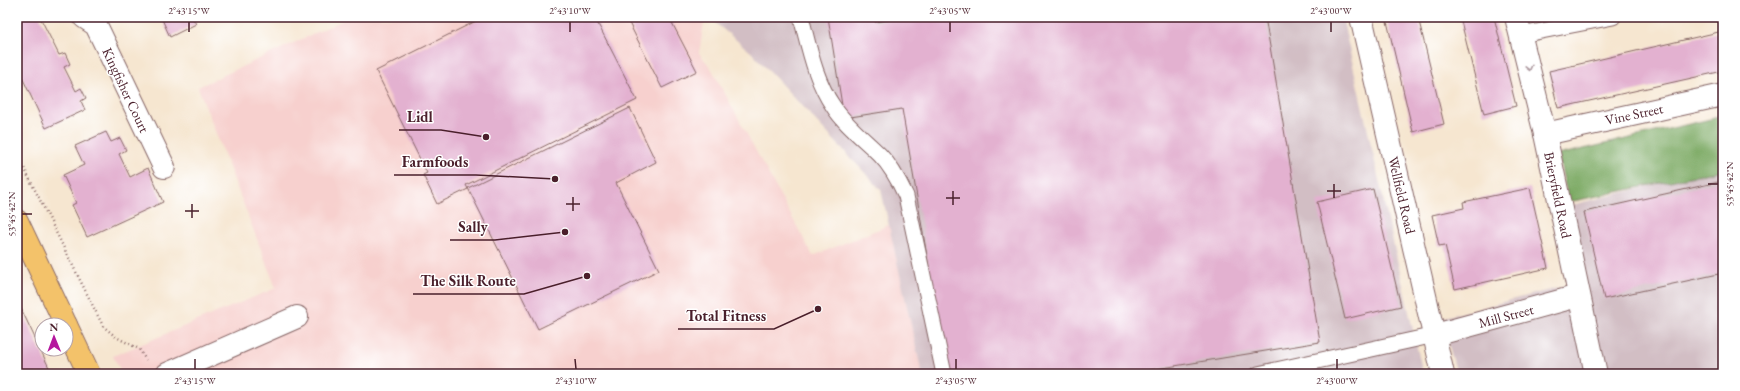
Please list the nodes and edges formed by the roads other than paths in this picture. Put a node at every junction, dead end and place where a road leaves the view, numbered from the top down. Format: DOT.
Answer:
graph roads {
  1 [pos="84,17"];
  2 [pos="801,17"];
  3 [pos="1361,17"];
  4 [pos="1609,17"];
  5 [pos="1518,26"];
  6 [pos="1723,95"];
  7 [pos="1545,134"];
  8 [pos="164,167"];
  9 [pos="17,221"];
  10 [pos="1578,296"];
  11 [pos="62,317"];
  12 [pos="297,317"];
  13 [pos="1435,335"];
  14 [pos="74,342"];
  15 [pos="89,374"];
  16 [pos="167,374"];
  17 [pos="944,374"];
  18 [pos="1258,374"];
  19 [pos="1443,374"];
  20 [pos="1596,374"];
  1 -- 8 [label="street, Kingfisher Court"];
  2 -- 17 [label="lane"];
  3 -- 13 [label="street, Wellfield Road"];
  4 -- 5 [label="lane"];
  5 -- 7 [label="street, Brieryfield Road, one-way"];
  6 -- 7 [label="street, Vine Street"];
  7 -- 10 [label="street, Brieryfield Road"];
  9 -- 11 [label="highway"];
  10 -- 13 [label="street, Mill Street"];
  10 -- 20 [label="street, Brieryfield Road"];
  12 -- 16 [label="street"];
  13 -- 18 [label="lane"];
  13 -- 19 [label="street, Wellfield Road"];
  14 -- 15 [label="highway"];
}
